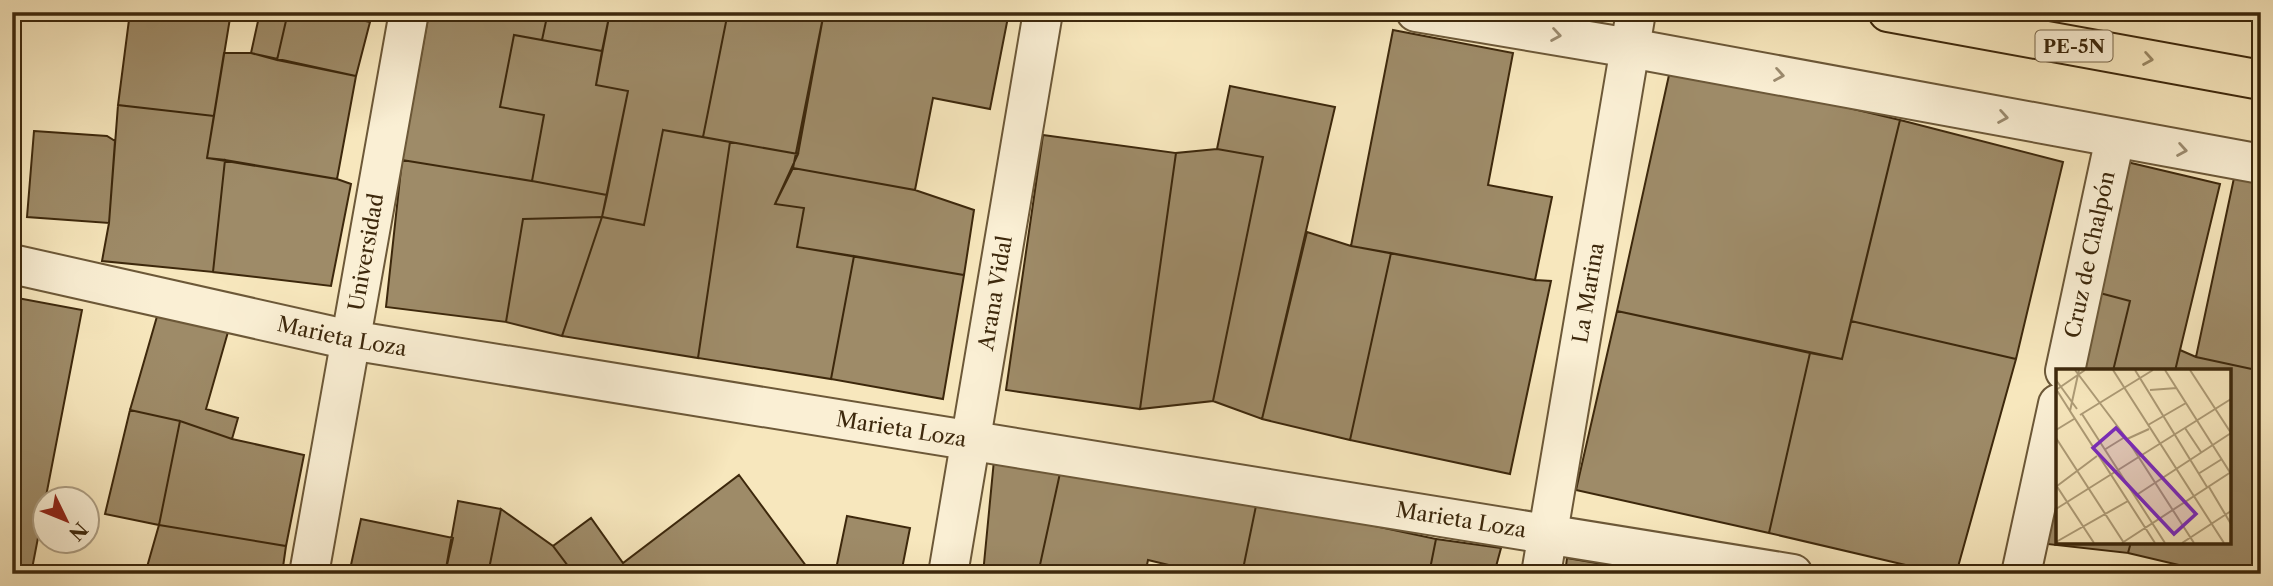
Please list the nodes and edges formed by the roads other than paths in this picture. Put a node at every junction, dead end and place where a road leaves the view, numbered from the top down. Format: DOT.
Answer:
graph roads {
  1 [pos="410,12"];
  2 [pos="1043,12"];
  3 [pos="1416,12"];
  4 [pos="1888,12"];
  5 [pos="1633,30"];
  6 [pos="2261,80"];
  7 [pos="2115,138"];
  8 [pos="2261,164"];
  9 [pos="12,264"];
  10 [pos="350,340"];
  11 [pos="2065,369"];
  12 [pos="2056,413"];
  13 [pos="971,442"];
  14 [pos="1549,534"];
  15 [pos="310,574"];
  16 [pos="948,574"];
  17 [pos="1541,574"];
  18 [pos="1793,574"];
  19 [pos="2021,574"];
  1 -- 10 [label="street, Universidad"];
  2 -- 13 [label="street, Arana Vidal"];
  3 -- 5 [label="street, one-way"];
  4 -- 6 [label="highway, PE-5N, one-way"];
  5 -- 7 [label="street, one-way"];
  5 -- 14 [label="street, La Marina"];
  7 -- 8 [label="street, one-way"];
  7 -- 11 [label="street, Cruz de Chalpón"];
  9 -- 10 [label="street, Marieta Loza"];
  10 -- 13 [label="street, Marieta Loza"];
  10 -- 15 [label="street, Universidad"];
  12 -- 19 [label="street"];
  13 -- 14 [label="street, Marieta Loza"];
  13 -- 16 [label="street, Arana Vidal"];
  14 -- 17 [label="street, La Marina"];
  14 -- 18 [label="street, Marieta Loza"];
}
